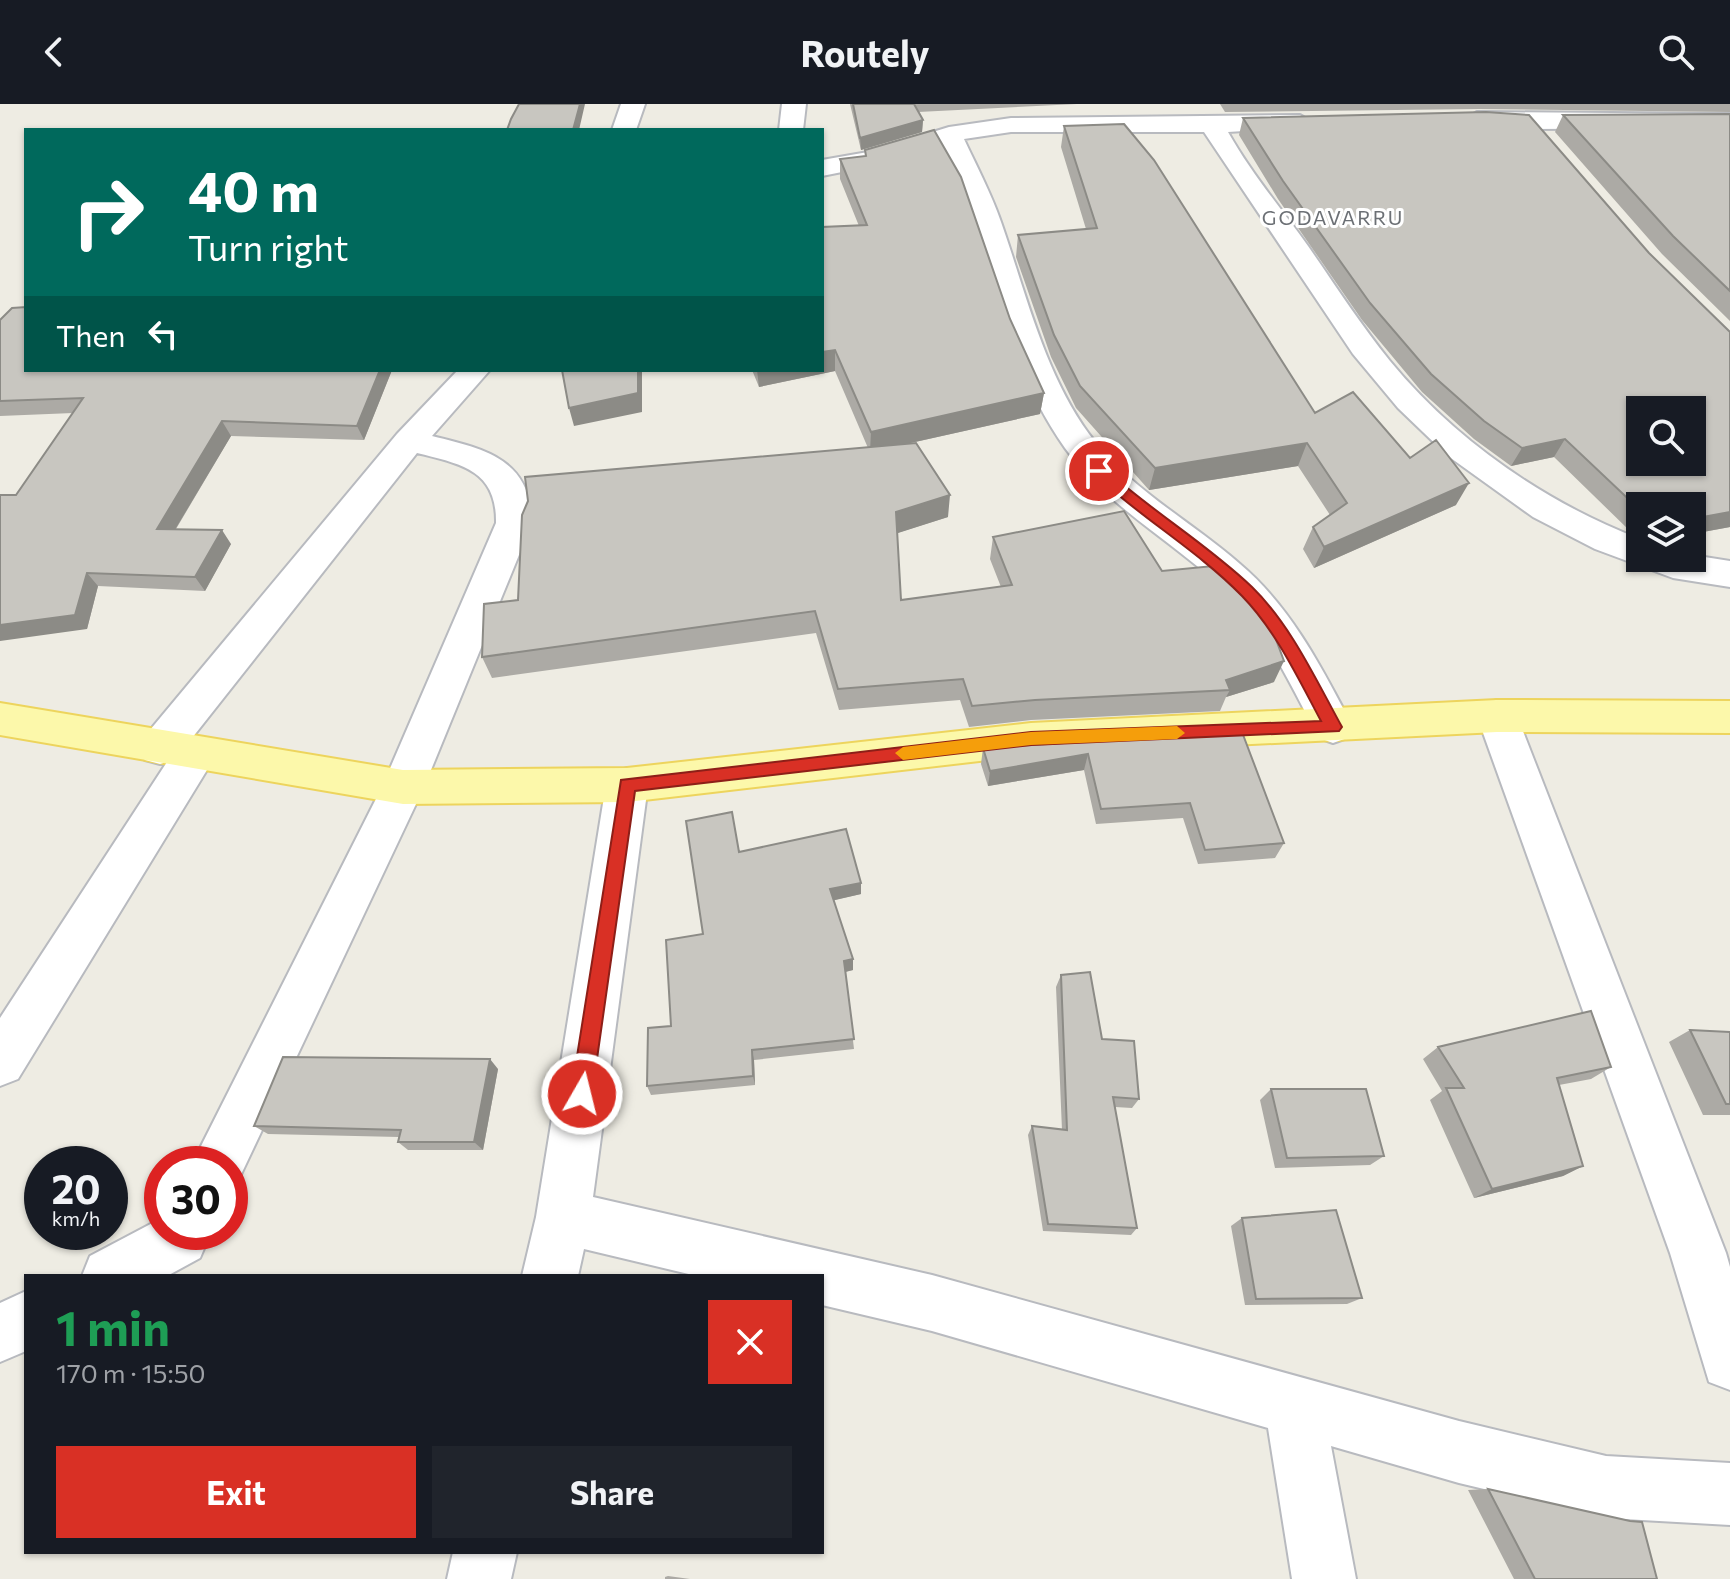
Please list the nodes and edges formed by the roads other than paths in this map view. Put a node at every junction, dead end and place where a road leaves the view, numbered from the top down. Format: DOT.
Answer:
graph roads {
  1 [pos="633,104"];
  2 [pos="794,104"];
  3 [pos="1102,114"];
  4 [pos="1465,114"];
  5 [pos="1709,115"];
  6 [pos="1546,116"];
  7 [pos="1331,120"];
  8 [pos="1212,125"];
  9 [pos="625,128"];
  10 [pos="791,128"];
  11 [pos="949,134"];
  12 [pos="1549,146"];
  13 [pos="824,168"];
  14 [pos="473,372"];
  15 [pos="409,441"];
  16 [pos="1626,546"];
  17 [pos="1706,570"];
  18 [pos="1730,574"];
  19 [pos="1497,716"];
  20 [pos="1730,717"];
  21 [pos="0,719"];
  22 [pos="1333,727"];
  23 [pos="177,750"];
  24 [pos="627,785"];
  25 [pos="403,787"];
  26 [pos="0,1062"];
  27 [pos="227,1146"];
  28 [pos="563,1217"];
  29 [pos="160,1250"];
  30 [pos="114,1274"];
  31 [pos="550,1274"];
  32 [pos="806,1274"];
  33 [pos="824,1278"];
  34 [pos="24,1321"];
  35 [pos="0,1333"];
  36 [pos="1730,1361"];
  37 [pos="1294,1405"];
  38 [pos="1730,1494"];
  39 [pos="485,1554"];
  40 [pos="479,1579"];
  41 [pos="1324,1579"];
  1 -- 9 [label="street"];
  2 -- 10 [label="street"];
  3 -- 8 [label="street"];
  3 -- 11 [label="street"];
  4 -- 6 [label="street"];
  5 -- 6 [label="street"];
  6 -- 12 [label="street"];
  7 -- 8 [label="street"];
  8 -- 16 [label="street"];
  11 -- 13 [label="street"];
  11 -- 22 [label="street"];
  14 -- 15 [label="street"];
  15 -- 23 [label="street"];
  15 -- 25 [label="street"];
  17 -- 18 [label="street"];
  19 -- 20 [label="main road"];
  19 -- 22 [label="main road"];
  19 -- 36 [label="street"];
  21 -- 23 [label="main road"];
  22 -- 24 [label="main road"];
  23 -- 25 [label="main road"];
  23 -- 26 [label="street"];
  24 -- 25 [label="main road"];
  24 -- 28 [label="street"];
  25 -- 27 [label="street"];
  28 -- 31 [label="street"];
  28 -- 32 [label="street"];
  29 -- 30 [label="street"];
  33 -- 37 [label="street"];
  34 -- 35 [label="street"];
  37 -- 38 [label="street"];
  37 -- 41 [label="street"];
  39 -- 40 [label="street"];
}
